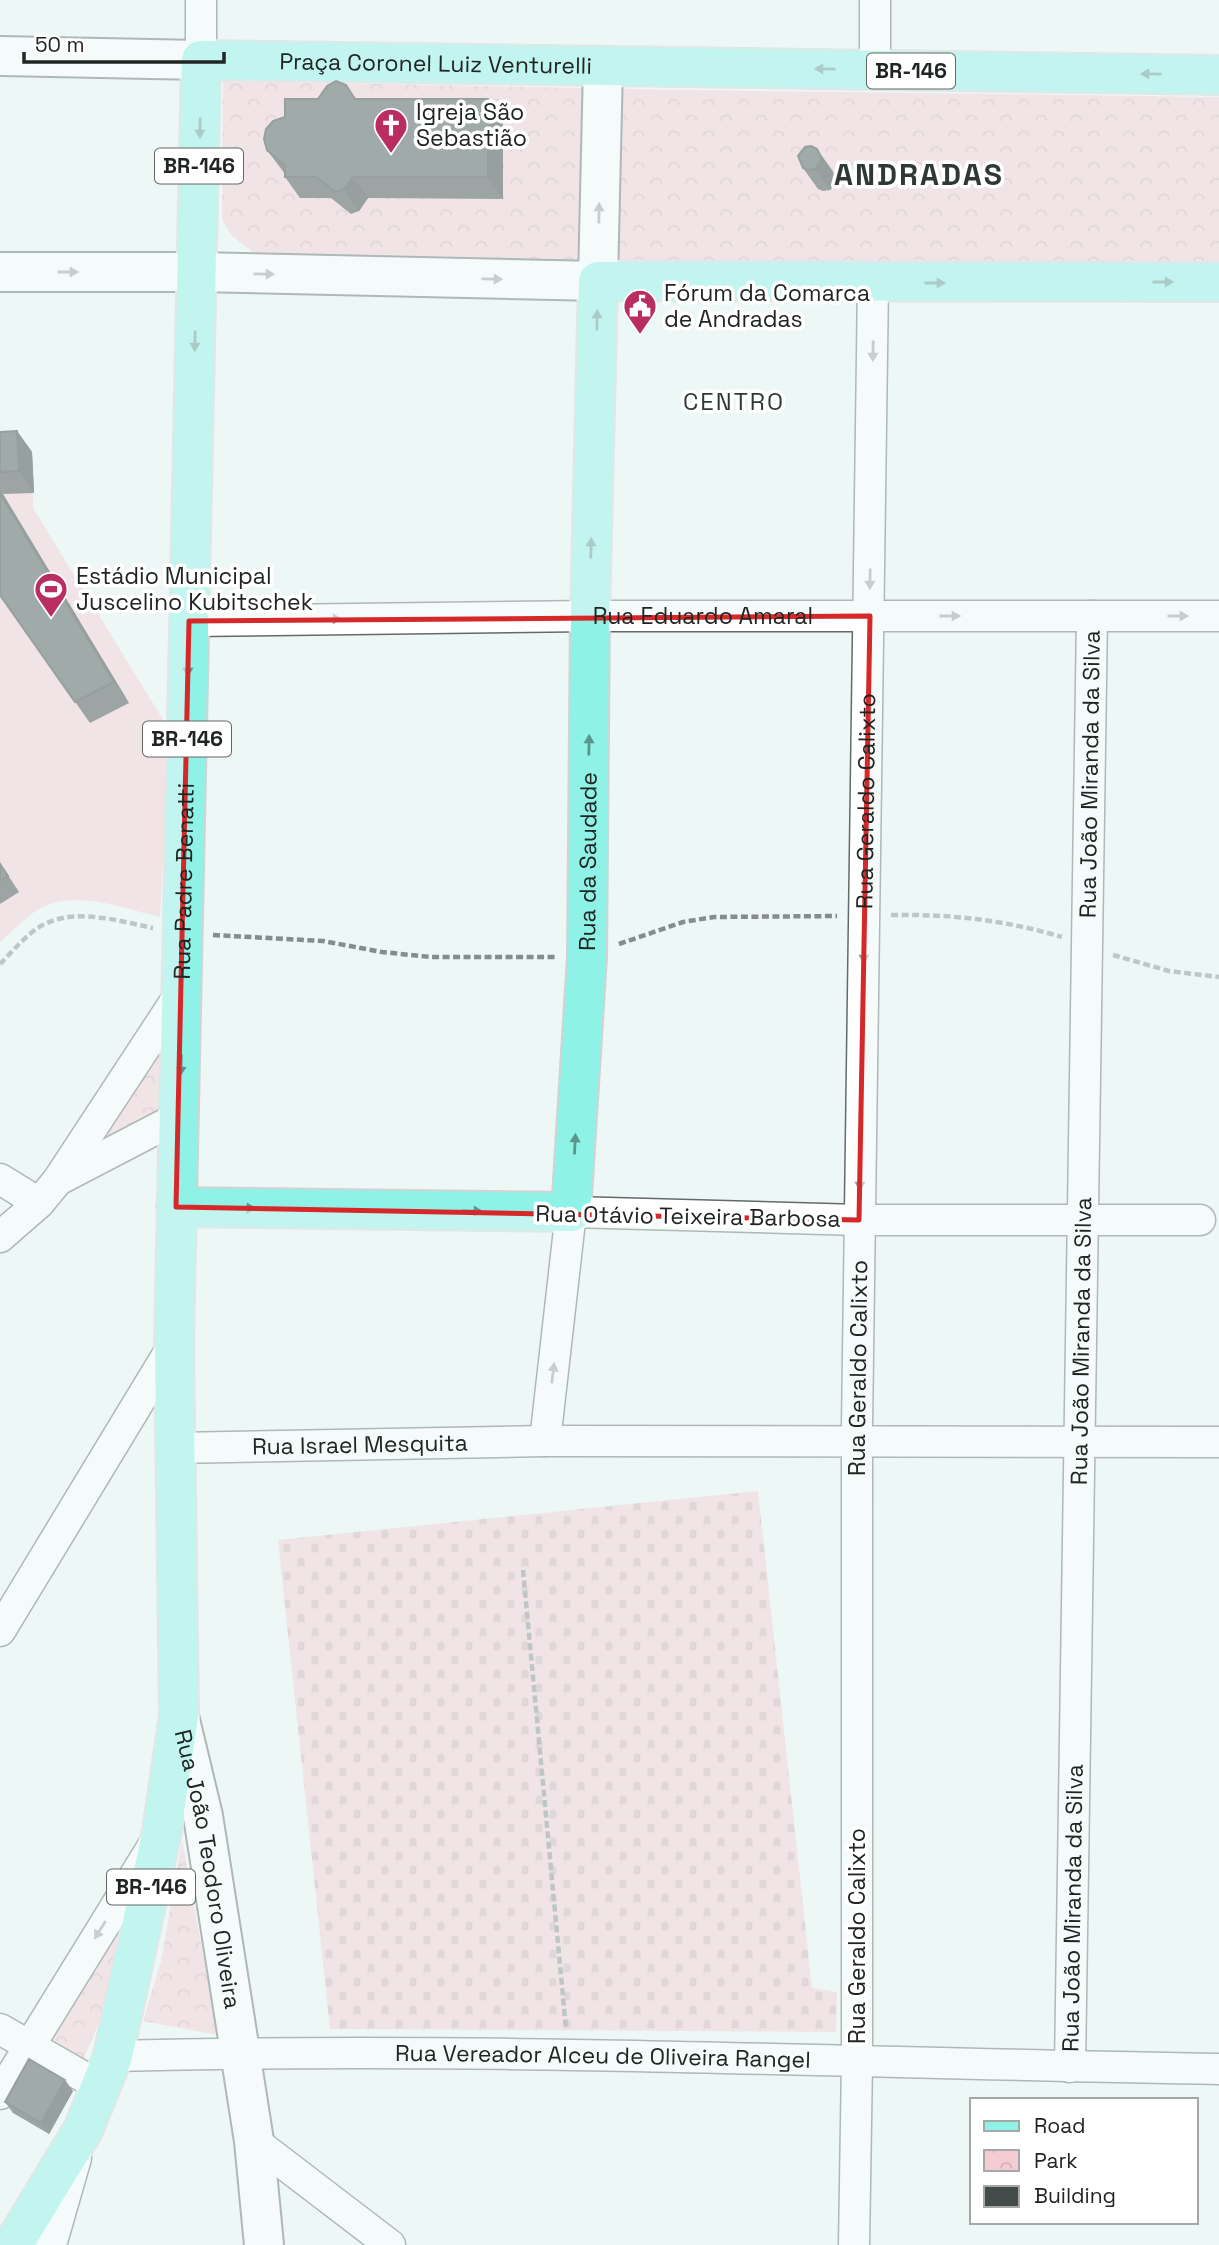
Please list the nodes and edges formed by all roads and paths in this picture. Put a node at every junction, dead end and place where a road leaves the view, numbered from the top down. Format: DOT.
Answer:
graph roads {
  1 [pos="201,0"];
  2 [pos="875,0"];
  3 [pos="0,56"];
  4 [pos="201,60"];
  5 [pos="603,66"];
  6 [pos="876,70"];
  7 [pos="1219,75"];
  8 [pos="0,272"];
  9 [pos="196,272"];
  10 [pos="598,281"];
  11 [pos="1219,282"];
  12 [pos="873,283"];
  13 [pos="590,616"];
  14 [pos="1219,616"];
  15 [pos="870,617"];
  16 [pos="1092,617"];
  17 [pos="189,621"];
  18 [pos="184,988"];
  19 [pos="179,1117"];
  20 [pos="0,1179"];
  21 [pos="58,1180"];
  22 [pos="38,1203"];
  23 [pos="176,1207"];
  24 [pos="571,1212"];
  25 [pos="859,1220"];
  26 [pos="1083,1220"];
  27 [pos="1200,1220"];
  28 [pos="0,1237"];
  29 [pos="174,1344"];
  30 [pos="545,1441"];
  31 [pos="1080,1441"];
  32 [pos="1219,1442"];
  33 [pos="857,1443"];
  34 [pos="176,1448"];
  35 [pos="523,1570"];
  36 [pos="0,1631"];
  37 [pos="179,1716"];
  38 [pos="196,1790"];
  39 [pos="162,1831"];
  40 [pos="0,2029"];
  41 [pos="29,2046"];
  42 [pos="239,2053"];
  43 [pos="566,2055"];
  44 [pos="858,2061"];
  45 [pos="1070,2067"];
  46 [pos="1219,2069"];
  47 [pos="108,2072"];
  48 [pos="0,2094"];
  49 [pos="83,2130"];
  50 [pos="254,2141"];
  51 [pos="13,2245"];
  52 [pos="51,2245"];
  53 [pos="264,2245"];
  54 [pos="390,2245"];
  55 [pos="854,2245"];
  1 -- 4 [label="street"];
  2 -- 6 [label="street"];
  3 -- 4 [label="main road"];
  4 -- 5 [label="main road, Praça Coronel Luiz Venturelli / BR-146"];
  4 -- 9 [label="main road, BR-146, one-way"];
  6 -- 5 [label="main road, BR-146, one-way"];
  10 -- 5 [label="main road, Praça Coronel Luiz Venturelli, one-way"];
  7 -- 6 [label="main road, BR-146, one-way"];
  8 -- 9 [label="main road, one-way"];
  9 -- 10 [label="main road, one-way"];
  9 -- 17 [label="main road, Rua Padre Benatti / BR-146, one-way"];
  10 -- 12 [label="main road"];
  13 -- 10 [label="main road, Rua da Saudade, one-way"];
  12 -- 11 [label="main road, one-way"];
  12 -- 15 [label="street, Rua Geraldo Calixto, one-way"];
  13 -- 15 [label="street, Rua Eduardo Amaral"];
  17 -- 13 [label="street, Rua Eduardo Amaral, one-way"];
  24 -- 13 [label="main road, Rua da Saudade, one-way"];
  16 -- 14 [label="street, Rua Eduardo Amaral, one-way"];
  15 -- 16 [label="street, Rua Eduardo Amaral, one-way"];
  15 -- 25 [label="street, Rua Geraldo Calixto, one-way"];
  16 -- 26 [label="street, Rua João Miranda da Silva"];
  17 -- 18 [label="main road, Rua Padre Benatti / BR-146, one-way"];
  18 -- 19 [label="main road, Rua Padre Benatti / BR-146, one-way"];
  18 -- 21 [label="street"];
  19 -- 21 [label="street"];
  19 -- 23 [label="main road, Rua Padre Benatti / BR-146"];
  20 -- 22 [label="street"];
  21 -- 22 [label="street"];
  22 -- 28 [label="street"];
  23 -- 24 [label="main road, Rua Otávio Teixeira Barbosa, one-way"];
  23 -- 29 [label="main road, Rua Padre Benatti / BR-146"];
  24 -- 25 [label="street, Rua Otávio Teixeira Barbosa"];
  30 -- 24 [label="street, Rua da Saudade, one-way"];
  25 -- 26 [label="street, Rua Otávio Teixeira Barbosa"];
  25 -- 33 [label="street, Rua Geraldo Calixto"];
  26 -- 27 [label="street, Rua Otávio Teixeira Barbosa"];
  26 -- 31 [label="street, Rua João Miranda da Silva"];
  29 -- 34 [label="main road, Rua Padre Benatti / BR-146"];
  29 -- 36 [label="street"];
  30 -- 33 [label="street, Rua Israel Mesquita"];
  30 -- 34 [label="street, Rua Israel Mesquita"];
  31 -- 32 [label="street, Rua Israel Mesquita"];
  31 -- 33 [label="street, Rua Israel Mesquita"];
  31 -- 45 [label="street, Rua João Miranda da Silva"];
  33 -- 44 [label="street, Rua Geraldo Calixto"];
  34 -- 37 [label="main road, Rua João Teodoro Oliveira / BR-146"];
  35 -- 43 [label="path"];
  37 -- 38 [label="main road, Rua João Teodoro Oliveira"];
  37 -- 39 [label="main road, BR-146"];
  38 -- 39 [label="street"];
  38 -- 42 [label="main road, Rua João Teodoro Oliveira"];
  39 -- 41 [label="street, one-way"];
  39 -- 47 [label="main road, BR-146"];
  40 -- 41 [label="street"];
  41 -- 47 [label="street"];
  41 -- 48 [label="street"];
  42 -- 43 [label="street, Rua Vereador Alceu de Oliveira Rangel"];
  42 -- 47 [label="street, Rua Vereador Alceu de Oliveira Rangel"];
  42 -- 50 [label="main road, Rua João Teodoro Oliveira"];
  43 -- 44 [label="street, Rua Vereador Alceu de Oliveira Rangel"];
  44 -- 45 [label="street, Rua Vereador Alceu de Oliveira Rangel"];
  44 -- 55 [label="street, Rua Geraldo Calixto"];
  45 -- 46 [label="street, Rua Vereador Alceu de Oliveira Rangel"];
  47 -- 49 [label="main road, BR-146"];
  49 -- 51 [label="main road, BR-146"];
  49 -- 52 [label="street"];
  50 -- 53 [label="main road, Rua João Teodoro Oliveira"];
  50 -- 54 [label="street"];
}
